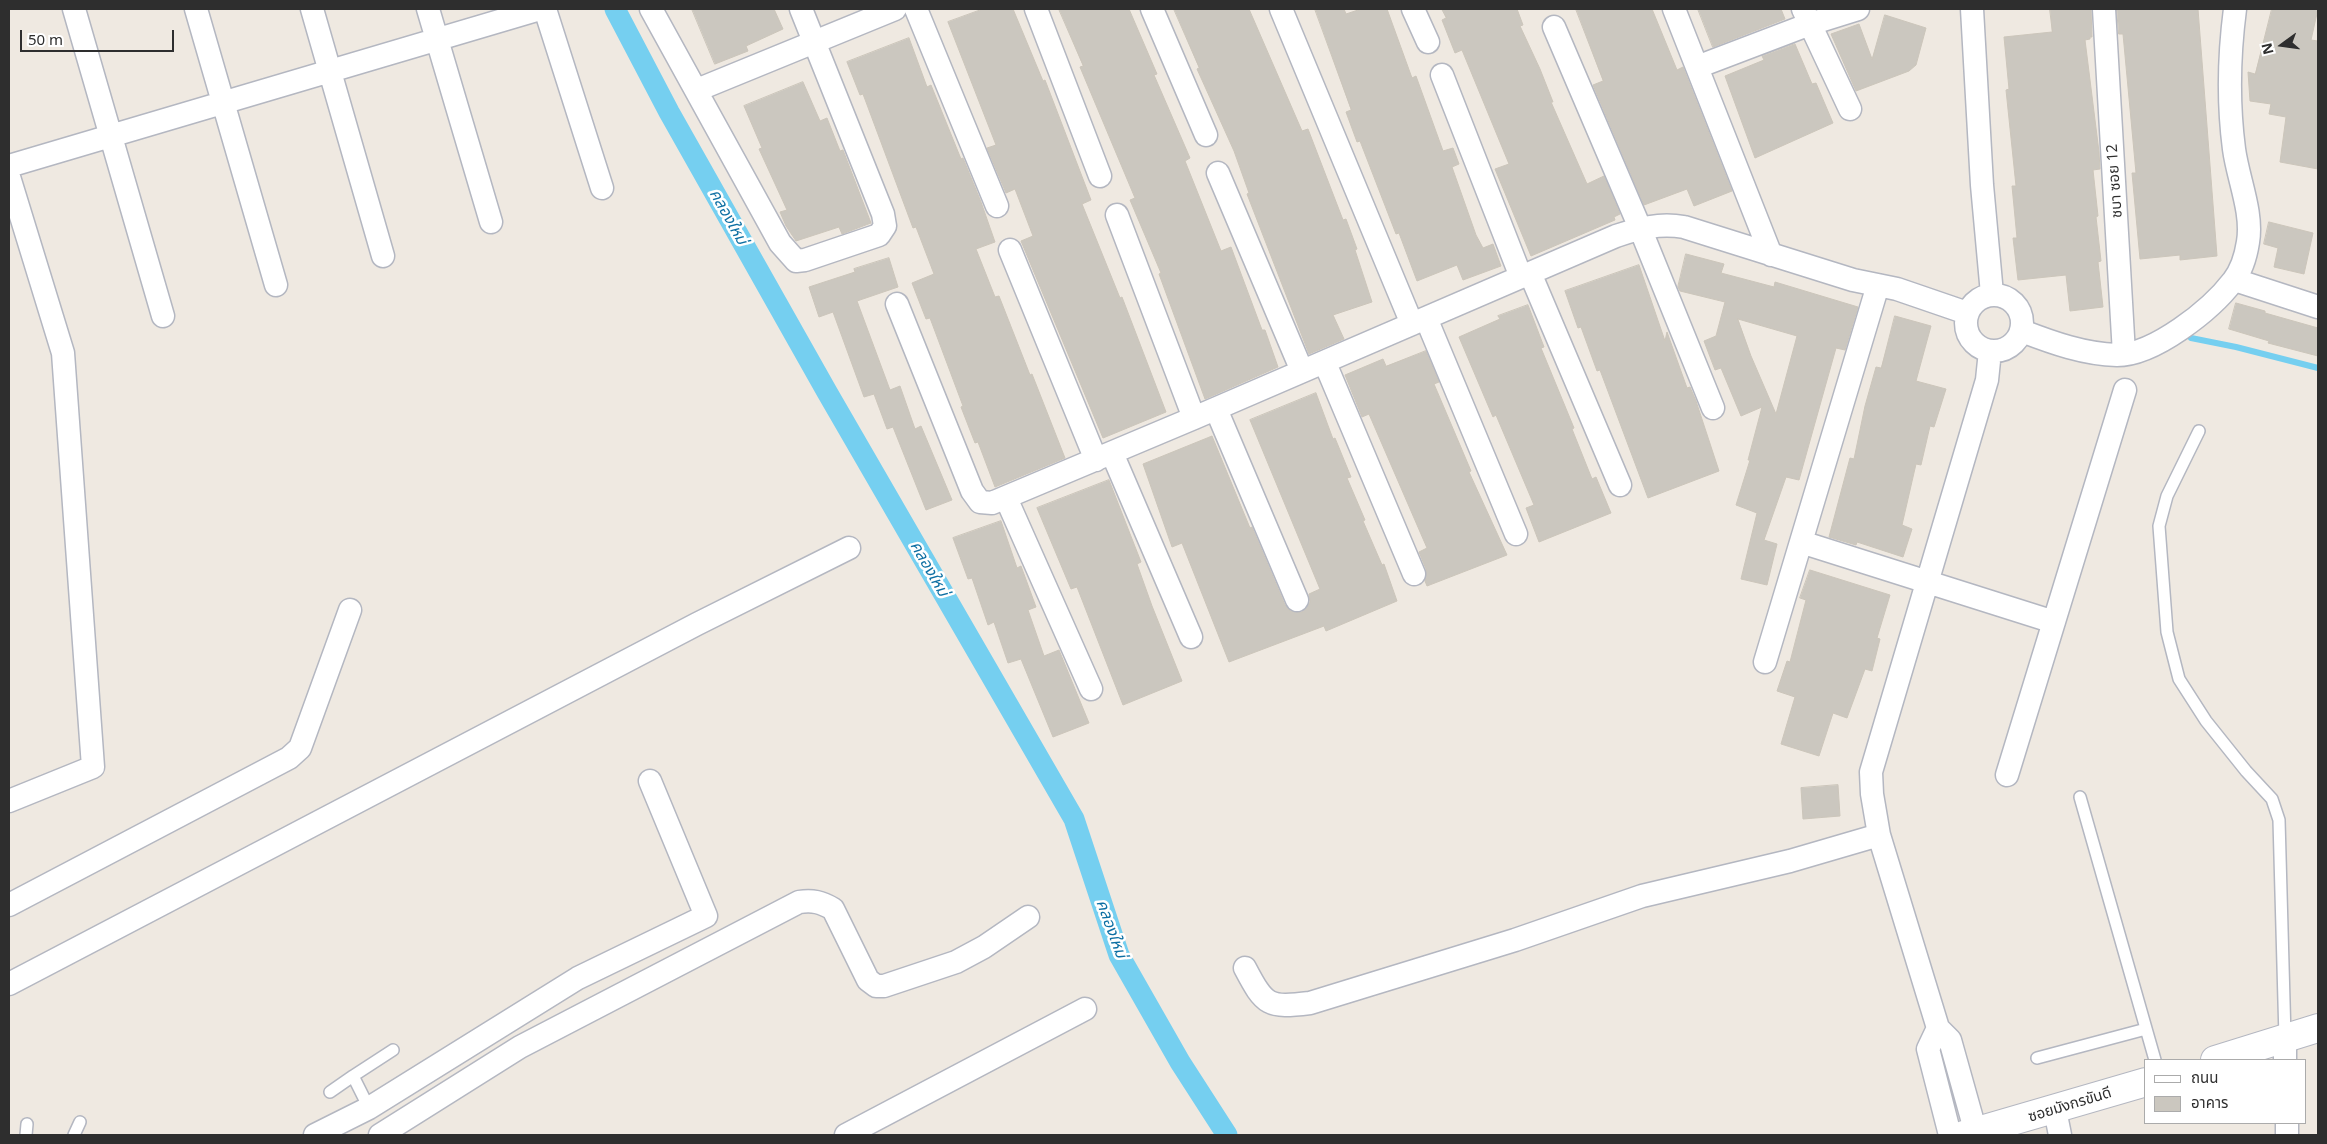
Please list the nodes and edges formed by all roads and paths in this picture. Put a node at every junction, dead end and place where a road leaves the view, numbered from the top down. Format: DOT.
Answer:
graph roads {
  1 [pos="74,9"];
  2 [pos="196,9"];
  3 [pos="312,9"];
  4 [pos="428,9"];
  5 [pos="540,9"];
  6 [pos="546,9"];
  7 [pos="651,9"];
  8 [pos="801,9"];
  9 [pos="895,9"];
  10 [pos="916,9"];
  11 [pos="1036,9"];
  12 [pos="1152,9"];
  13 [pos="1281,9"];
  14 [pos="1414,9"];
  15 [pos="1674,9"];
  16 [pos="1858,9"];
  17 [pos="1972,9"];
  18 [pos="2104,9"];
  19 [pos="2235,9"];
  20 [pos="1806,17"];
  21 [pos="1554,27"];
  22 [pos="437,39"];
  23 [pos="816,42"];
  24 [pos="1428,42"];
  25 [pos="1697,67"];
  26 [pos="330,71"];
  27 [pos="1442,75"];
  28 [pos="697,90"];
  29 [pos="223,103"];
  30 [pos="1850,109"];
  31 [pos="1206,135"];
  32 [pos="111,136"];
  33 [pos="9,166"];
  34 [pos="1218,173"];
  35 [pos="1100,176"];
  36 [pos="9,177"];
  37 [pos="602,188"];
  38 [pos="997,206"];
  39 [pos="1117,215"];
  40 [pos="491,222"];
  41 [pos="1640,228"];
  42 [pos="1010,250"];
  43 [pos="1771,255"];
  44 [pos="384,256"];
  45 [pos="1526,275"];
  46 [pos="2234,280"];
  47 [pos="276,285"];
  48 [pos="1878,285"];
  49 [pos="1992,294"];
  50 [pos="897,304"];
  51 [pos="2318,307"];
  52 [pos="1968,313"];
  53 [pos="163,316"];
  54 [pos="1419,321"];
  55 [pos="2022,332"];
  56 [pos="1990,351"];
  57 [pos="2124,354"];
  58 [pos="1324,363"];
  59 [pos="1302,371"];
  60 [pos="2125,390"];
  61 [pos="1713,408"];
  62 [pos="1216,409"];
  63 [pos="1194,418"];
  64 [pos="2199,431"];
  65 [pos="1104,457"];
  66 [pos="1620,485"];
  67 [pos="1006,498"];
  68 [pos="1516,534"];
  69 [pos="1801,542"];
  70 [pos="849,548"];
  71 [pos="1414,574"];
  72 [pos="1927,581"];
  73 [pos="1297,600"];
  74 [pos="350,610"];
  75 [pos="2054,622"];
  76 [pos="1191,637"];
  77 [pos="1765,662"];
  78 [pos="1091,689"];
  79 [pos="2007,776"];
  80 [pos="650,782"];
  81 [pos="2080,797"];
  82 [pos="9,801"];
  83 [pos="1879,835"];
  84 [pos="9,904"];
  85 [pos="1028,917"];
  86 [pos="1245,968"];
  87 [pos="9,984"];
  88 [pos="1085,1009"];
  89 [pos="2318,1028"];
  90 [pos="2146,1029"];
  91 [pos="2285,1049"];
  92 [pos="393,1050"];
  93 [pos="2036,1058"];
  94 [pos="2155,1059"];
  95 [pos="2221,1059"];
  96 [pos="352,1076"];
  97 [pos="2144,1083"];
  98 [pos="330,1092"];
  99 [pos="369,1108"];
  100 [pos="80,1122"];
  101 [pos="2057,1123"];
  102 [pos="351,1127"];
  103 [pos="74,1135"];
  104 [pos="315,1135"];
  105 [pos="380,1135"];
  106 [pos="846,1135"];
  107 [pos="1964,1135"];
  1 -- 32 [label="street"];
  2 -- 29 [label="street"];
  3 -- 26 [label="street"];
  4 -- 22 [label="street"];
  5 -- 22 [label="street"];
  6 -- 37 [label="street"];
  7 -- 28 [label="street"];
  8 -- 23 [label="street"];
  9 -- 23 [label="street"];
  10 -- 38 [label="street"];
  11 -- 35 [label="street"];
  12 -- 31 [label="street"];
  13 -- 54 [label="street"];
  14 -- 24 [label="street"];
  15 -- 25 [label="street"];
  16 -- 20 [label="street"];
  17 -- 49 [label="street"];
  18 -- 57 [label="street, ชบา ซอย 12"];
  19 -- 46 [label="street"];
  20 -- 25 [label="street"];
  20 -- 30 [label="street"];
  21 -- 41 [label="street"];
  22 -- 26 [label="street"];
  22 -- 40 [label="street"];
  23 -- 28 [label="street"];
  23 -- 28 [label="street"];
  25 -- 43 [label="street"];
  26 -- 29 [label="street"];
  26 -- 44 [label="street"];
  27 -- 45 [label="street"];
  29 -- 32 [label="street"];
  29 -- 47 [label="street"];
  32 -- 33 [label="street"];
  32 -- 53 [label="street"];
  34 -- 59 [label="street"];
  36 -- 82 [label="street"];
  39 -- 63 [label="street"];
  41 -- 43 [label="street"];
  41 -- 45 [label="street"];
  41 -- 61 [label="street"];
  42 -- 65 [label="street"];
  43 -- 48 [label="street"];
  45 -- 54 [label="street"];
  45 -- 66 [label="street"];
  46 -- 51 [label="street"];
  46 -- 57 [label="street"];
  48 -- 52 [label="street"];
  48 -- 69 [label="street"];
  49 -- 52 [label="street"];
  49 -- 55 [label="street"];
  50 -- 67 [label="street"];
  52 -- 56 [label="street"];
  54 -- 58 [label="street"];
  54 -- 68 [label="street"];
  55 -- 56 [label="street"];
  55 -- 57 [label="street"];
  56 -- 72 [label="street"];
  58 -- 59 [label="street"];
  58 -- 71 [label="street"];
  59 -- 62 [label="street"];
  60 -- 75 [label="street"];
  62 -- 63 [label="street"];
  62 -- 73 [label="street"];
  63 -- 65 [label="street"];
  64 -- 91 [label="lane"];
  65 -- 67 [label="street"];
  65 -- 76 [label="street"];
  67 -- 78 [label="street"];
  69 -- 72 [label="street"];
  69 -- 77 [label="street"];
  70 -- 87 [label="street"];
  72 -- 75 [label="street"];
  72 -- 83 [label="street"];
  74 -- 84 [label="street"];
  75 -- 79 [label="street"];
  80 -- 99 [label="street"];
  81 -- 90 [label="lane"];
  83 -- 86 [label="street"];
  83 -- 107 [label="street"];
  85 -- 105 [label="street"];
  88 -- 106 [label="street"];
  89 -- 91 [label="street"];
  90 -- 93 [label="lane"];
  90 -- 94 [label="lane"];
  91 -- 95 [label="street"];
  92 -- 96 [label="lane"];
  96 -- 98 [label="lane"];
  96 -- 99 [label="lane"];
  97 -- 101 [label="street, ซอยมังกรขันดี"];
  99 -- 102 [label="street"];
  100 -- 103 [label="lane"];
  101 -- 107 [label="street, ซอยมังกรขันดี"];
  102 -- 104 [label="street"];
}
